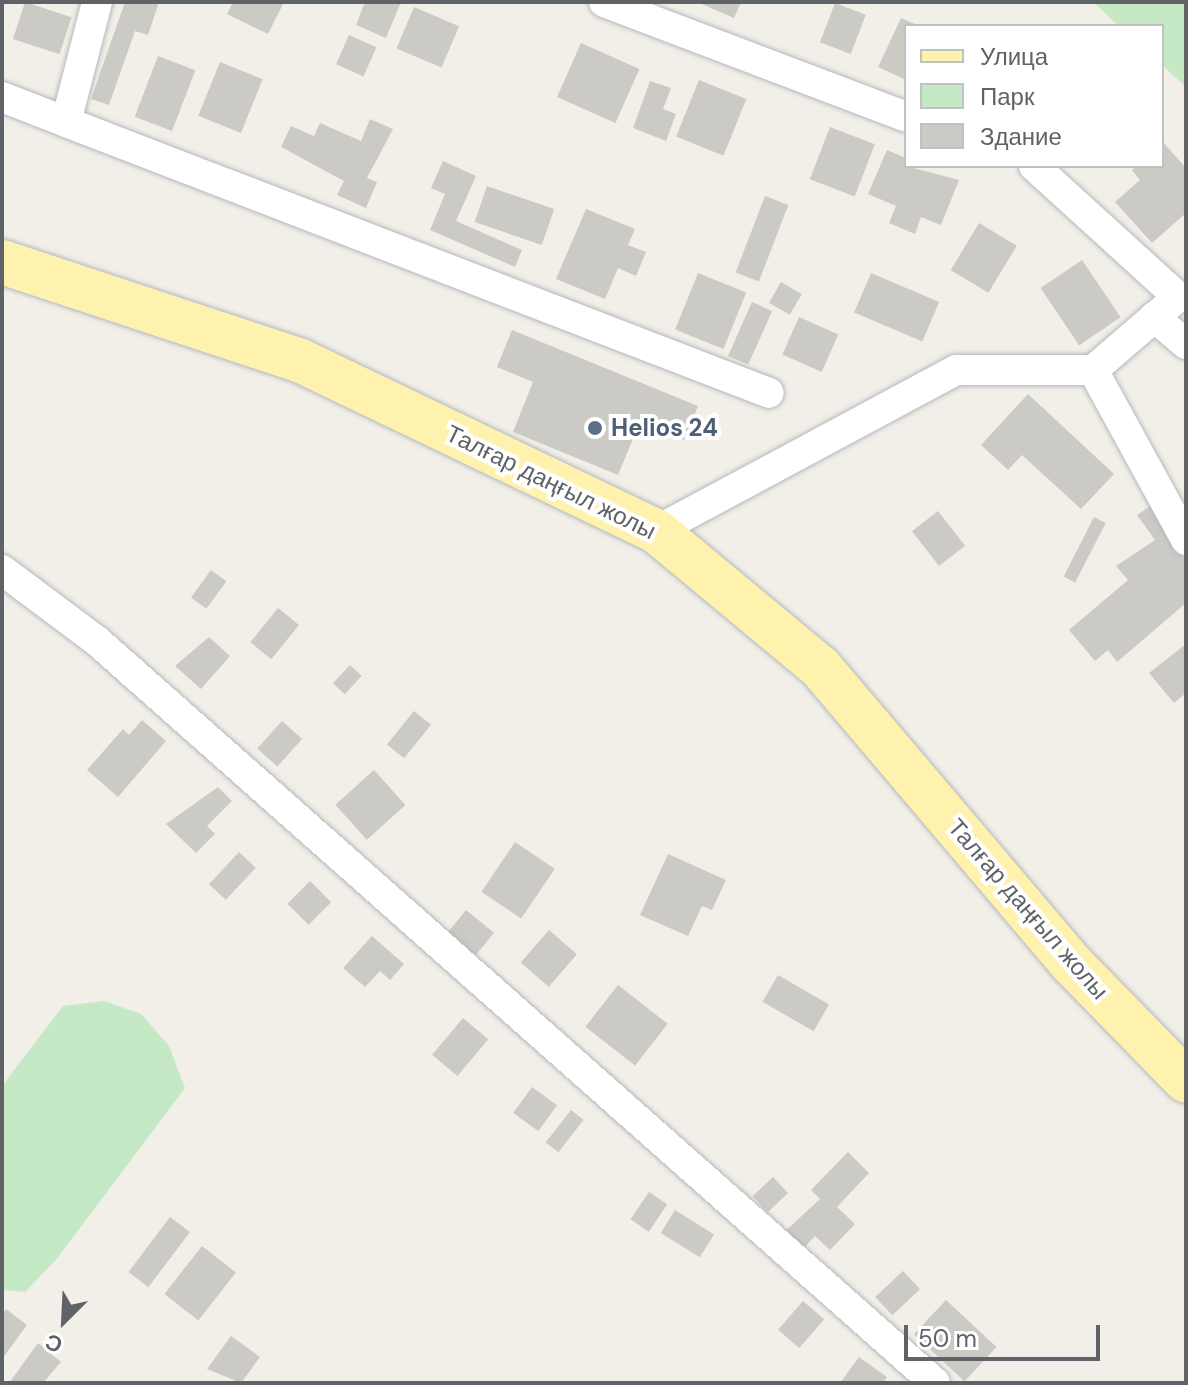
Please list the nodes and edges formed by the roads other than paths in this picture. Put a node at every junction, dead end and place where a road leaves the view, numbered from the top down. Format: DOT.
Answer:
graph roads {
  1 [pos="97,2"];
  2 [pos="604,2"];
  3 [pos="2,97"];
  4 [pos="904,116"];
  5 [pos="66,122"];
  6 [pos="1036,168"];
  7 [pos="2,262"];
  8 [pos="1154,317"];
  9 [pos="1186,344"];
  10 [pos="1093,370"];
  11 [pos="769,393"];
  12 [pos="656,531"];
  13 [pos="1186,540"];
  14 [pos="2,570"];
  15 [pos="1186,1081"];
  16 [pos="935,1383"];
  1 -- 5 [label="street"];
  2 -- 4 [label="street"];
  3 -- 5 [label="street"];
  5 -- 11 [label="street"];
  6 -- 8 [label="street"];
  7 -- 12 [label="main road, Талғар даңғыл жолы"];
  8 -- 9 [label="street"];
  8 -- 10 [label="street"];
  10 -- 12 [label="street"];
  10 -- 13 [label="street"];
  12 -- 15 [label="main road, Талғар даңғыл жолы"];
  14 -- 16 [label="street"];
}
